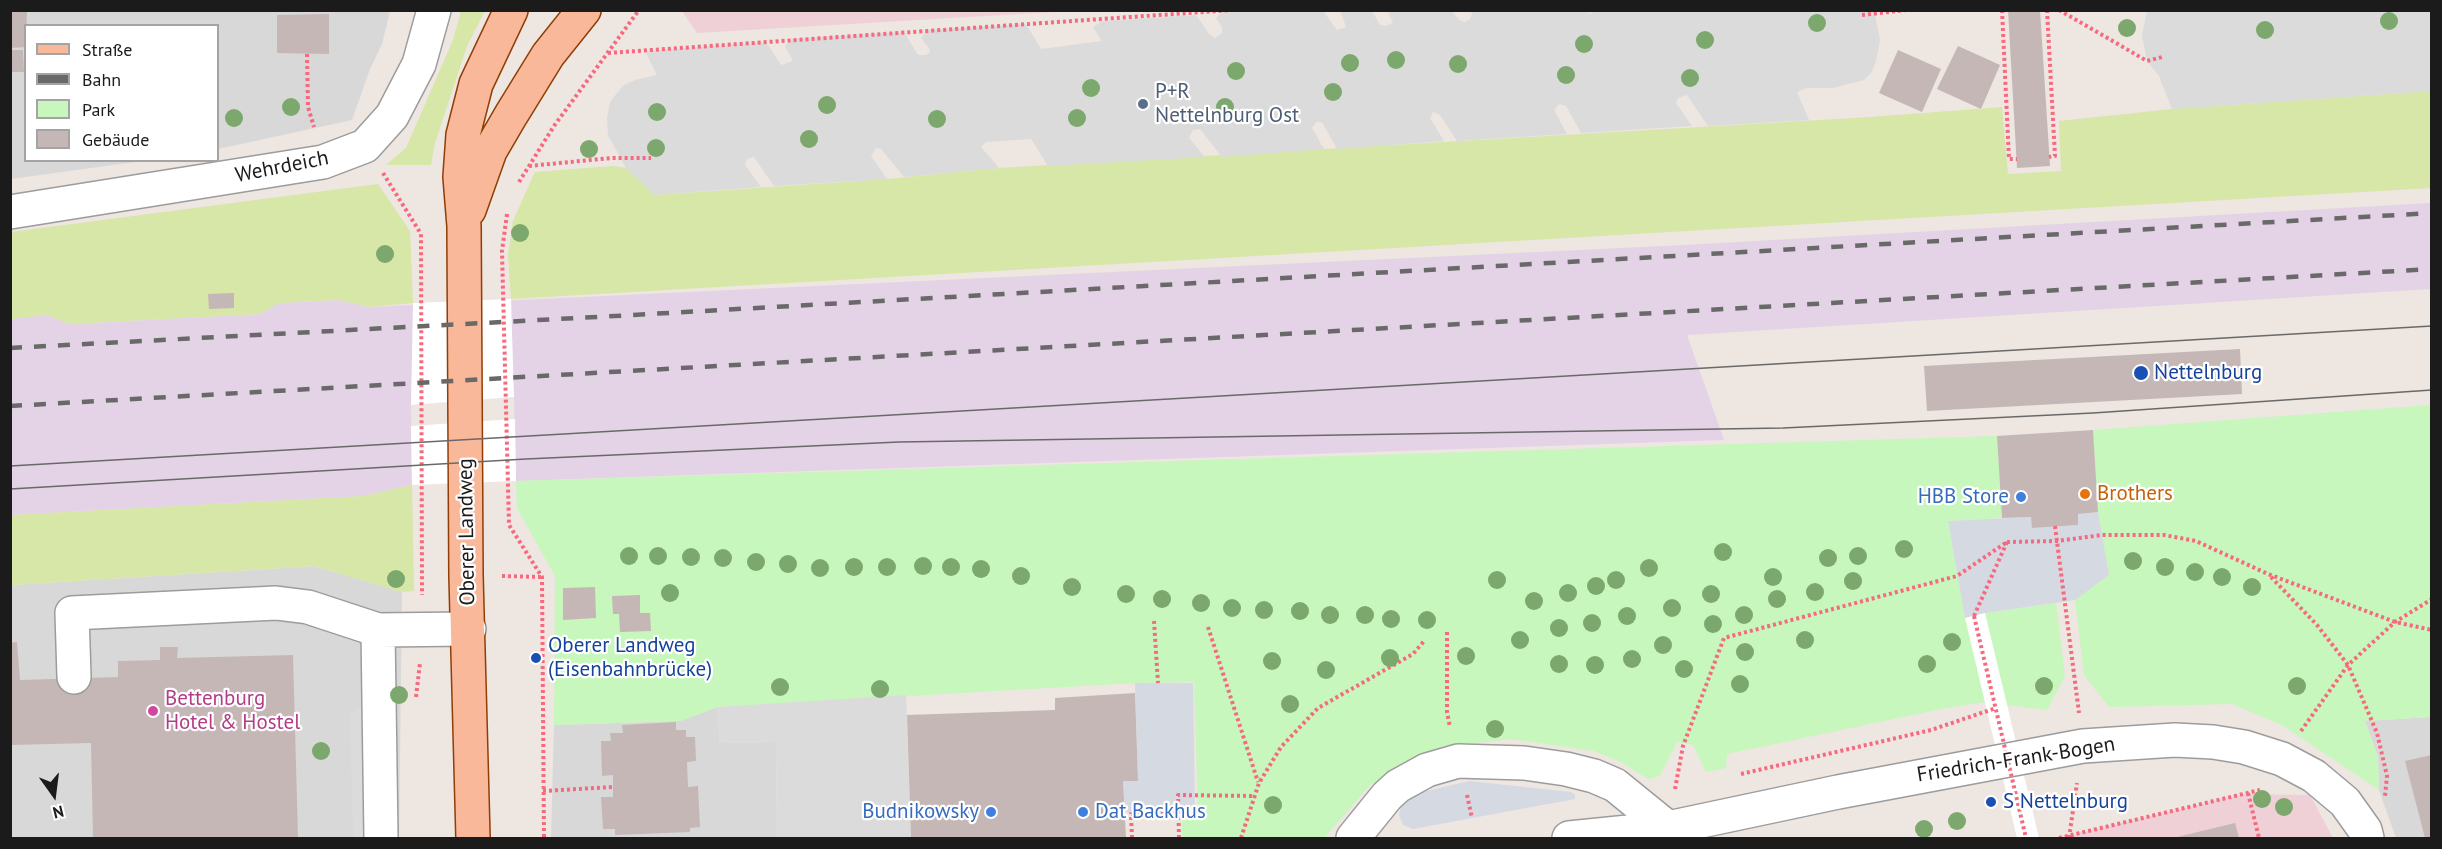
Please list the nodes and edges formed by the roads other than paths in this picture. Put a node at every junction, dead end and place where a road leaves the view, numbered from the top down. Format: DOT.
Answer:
graph roads {
  1 [pos="434,10"];
  2 [pos="511,10"];
  3 [pos="584,10"];
  4 [pos="10,212"];
  5 [pos="464,226"];
  6 [pos="469,629"];
  7 [pos="378,630"];
  8 [pos="74,677"];
  9 [pos="1669,833"];
  10 [pos="2366,834"];
  11 [pos="381,838"];
  12 [pos="473,838"];
  13 [pos="1353,838"];
  14 [pos="1569,838"];
  1 -- 4 [label="street, Wehrdeich"];
  2 -- 5 [label="main road, Oberer Landweg"];
  3 -- 5 [label="main road"];
  5 -- 6 [label="main road, Oberer Landweg"];
  6 -- 7 [label="street"];
  6 -- 12 [label="main road, Oberer Landweg"];
  7 -- 8 [label="street"];
  7 -- 11 [label="street"];
  9 -- 10 [label="street, Friedrich-Frank-Bogen"];
  9 -- 13 [label="street"];
  9 -- 14 [label="street, Friedrich-Frank-Bogen"];
}
